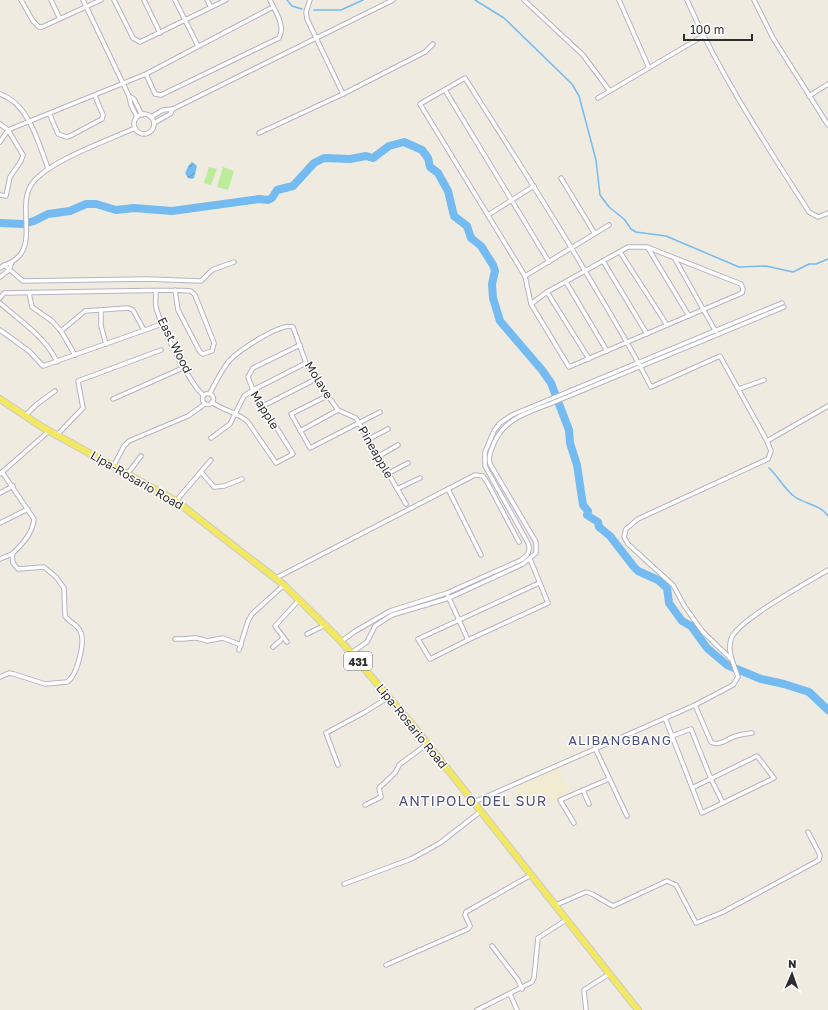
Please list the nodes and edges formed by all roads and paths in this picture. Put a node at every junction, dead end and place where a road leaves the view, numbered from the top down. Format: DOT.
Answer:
graph roads {
  1 [pos="21,0"];
  2 [pos="51,0"];
  3 [pos="83,0"];
  4 [pos="101,0"];
  5 [pos="114,0"];
  6 [pos="144,0"];
  7 [pos="175,0"];
  8 [pos="207,0"];
  9 [pos="226,0"];
  10 [pos="270,0"];
  11 [pos="310,0"];
  12 [pos="393,0"];
  13 [pos="524,0"];
  14 [pos="619,0"];
  15 [pos="687,0"];
  16 [pos="754,0"];
  17 [pos="86,6"];
  18 [pos="210,7"];
  19 [pos="273,7"];
  20 [pos="60,19"];
  21 [pos="185,21"];
  22 [pos="160,33"];
  23 [pos="703,36"];
  24 [pos="316,38"];
  25 [pos="433,44"];
  26 [pos="198,46"];
  27 [pos="649,68"];
  28 [pos="146,74"];
  29 [pos="123,84"];
  30 [pos="828,84"];
  31 [pos="445,90"];
  32 [pos="609,90"];
  33 [pos="0,94"];
  34 [pos="343,94"];
  35 [pos="95,96"];
  36 [pos="129,96"];
  37 [pos="810,96"];
  38 [pos="598,98"];
  39 [pos="173,109"];
  40 [pos="50,115"];
  41 [pos="142,115"];
  42 [pos="137,117"];
  43 [pos="151,117"];
  44 [pos="29,122"];
  45 [pos="154,123"];
  46 [pos="0,124"];
  47 [pos="828,125"];
  48 [pos="135,128"];
  49 [pos="8,130"];
  50 [pos="259,133"];
  51 [pos="0,142"];
  52 [pos="48,168"];
  53 [pos="561,178"];
  54 [pos="534,186"];
  55 [pos="0,195"];
  56 [pos="510,200"];
  57 [pos="828,213"];
  58 [pos="488,215"];
  59 [pos="609,225"];
  60 [pos="595,234"];
  61 [pos="647,247"];
  62 [pos="572,248"];
  63 [pos="620,252"];
  64 [pos="675,258"];
  65 [pos="603,261"];
  66 [pos="12,262"];
  67 [pos="234,262"];
  68 [pos="549,262"];
  69 [pos="4,264"];
  70 [pos="0,268"];
  71 [pos="9,270"];
  72 [pos="585,271"];
  73 [pos="525,276"];
  74 [pos="0,277"];
  75 [pos="566,282"];
  76 [pos="175,290"];
  77 [pos="156,292"];
  78 [pos="547,292"];
  79 [pos="29,293"];
  80 [pos="0,298"];
  81 [pos="0,303"];
  82 [pos="782,303"];
  83 [pos="531,304"];
  84 [pos="784,307"];
  85 [pos="704,309"];
  86 [pos="101,311"];
  87 [pos="688,316"];
  88 [pos="162,324"];
  89 [pos="667,325"];
  90 [pos="0,330"];
  91 [pos="144,330"];
  92 [pos="715,330"];
  93 [pos="61,331"];
  94 [pos="647,334"];
  95 [pos="717,335"];
  96 [pos="628,343"];
  97 [pos="106,344"];
  98 [pos="300,345"];
  99 [pos="161,350"];
  100 [pos="607,351"];
  101 [pos="75,355"];
  102 [pos="589,359"];
  103 [pos="57,362"];
  104 [pos="639,362"];
  105 [pos="306,363"];
  106 [pos="185,367"];
  107 [pos="641,367"];
  108 [pos="316,379"];
  109 [pos="764,380"];
  110 [pos="738,389"];
  111 [pos="253,390"];
  112 [pos="55,391"];
  113 [pos="210,393"];
  114 [pos="204,395"];
  115 [pos="327,396"];
  116 [pos="563,396"];
  117 [pos="0,399"];
  118 [pos="113,399"];
  119 [pos="212,402"];
  120 [pos="205,404"];
  121 [pos="263,406"];
  122 [pos="828,406"];
  123 [pos="338,410"];
  124 [pos="380,412"];
  125 [pos="234,414"];
  126 [pos="25,416"];
  127 [pos="360,424"];
  128 [pos="388,429"];
  129 [pos="49,431"];
  130 [pos="300,431"];
  131 [pos="57,435"];
  132 [pos="211,438"];
  133 [pos="369,439"];
  134 [pos="767,441"];
  135 [pos="398,445"];
  136 [pos="141,456"];
  137 [pos="379,456"];
  138 [pos="211,460"];
  139 [pos="408,463"];
  140 [pos="114,465"];
  141 [pos="201,472"];
  142 [pos="1,473"];
  143 [pos="128,473"];
  144 [pos="389,474"];
  145 [pos="420,478"];
  146 [pos="242,479"];
  147 [pos="13,486"];
  148 [pos="397,489"];
  149 [pos="448,489"];
  150 [pos="0,493"];
  151 [pos="176,501"];
  152 [pos="406,504"];
  153 [pos="28,509"];
  154 [pos="0,523"];
  155 [pos="519,542"];
  156 [pos="12,554"];
  157 [pos="481,555"];
  158 [pos="0,559"];
  159 [pos="530,559"];
  160 [pos="828,570"];
  161 [pos="276,578"];
  162 [pos="539,583"];
  163 [pos="284,585"];
  164 [pos="447,593"];
  165 [pos="449,598"];
  166 [pos="299,600"];
  167 [pos="459,620"];
  168 [pos="325,625"];
  169 [pos="366,625"];
  170 [pos="371,631"];
  171 [pos="307,634"];
  172 [pos="283,638"];
  173 [pos="175,639"];
  174 [pos="468,640"];
  175 [pos="342,641"];
  176 [pos="287,642"];
  177 [pos="241,645"];
  178 [pos="273,647"];
  179 [pos="239,650"];
  180 [pos="351,653"];
  181 [pos="731,659"];
  182 [pos="0,677"];
  183 [pos="388,697"];
  184 [pos="695,705"];
  185 [pos="664,718"];
  186 [pos="752,733"];
  187 [pos="672,736"];
  188 [pos="427,744"];
  189 [pos="595,748"];
  190 [pos="338,765"];
  191 [pos="610,779"];
  192 [pos="711,779"];
  193 [pos="692,788"];
  194 [pos="582,790"];
  195 [pos="474,802"];
  196 [pos="723,803"];
  197 [pos="589,804"];
  198 [pos="365,805"];
  199 [pos="480,811"];
  200 [pos="627,816"];
  201 [pos="574,824"];
  202 [pos="808,832"];
  203 [pos="531,875"];
  204 [pos="344,884"];
  205 [pos="556,906"];
  206 [pos="566,920"];
  207 [pos="492,946"];
  208 [pos="386,965"];
  209 [pos="609,974"];
  210 [pos="522,989"];
  211 [pos="510,994"];
  212 [pos="478,1010"];
  213 [pos="517,1010"];
  214 [pos="586,1010"];
  215 [pos="638,1010"];
  1 -- 20 [label="street"];
  2 -- 20 [label="street"];
  3 -- 17 [label="street"];
  4 -- 17 [label="street"];
  5 -- 22 [label="street"];
  6 -- 22 [label="street"];
  7 -- 21 [label="street"];
  8 -- 18 [label="street"];
  9 -- 18 [label="street"];
  10 -- 19 [label="street"];
  11 -- 24 [label="street"];
  12 -- 24 [label="street"];
  13 -- 32 [label="street"];
  14 -- 27 [label="street"];
  15 -- 23 [label="street"];
  16 -- 37 [label="street"];
  17 -- 20 [label="street"];
  17 -- 29 [label="street"];
  18 -- 21 [label="street"];
  19 -- 26 [label="street"];
  19 -- 28 [label="street"];
  21 -- 22 [label="street"];
  21 -- 26 [label="street"];
  23 -- 27 [label="street"];
  23 -- 57 [label="street"];
  24 -- 34 [label="street"];
  24 -- 39 [label="street"];
  25 -- 34 [label="street"];
  26 -- 28 [label="street"];
  27 -- 32 [label="street"];
  28 -- 29 [label="street"];
  29 -- 35 [label="street"];
  29 -- 36 [label="street"];
  30 -- 37 [label="street"];
  31 -- 54 [label="street"];
  31 -- 56 [label="street"];
  31 -- 58 [label="street"];
  32 -- 38 [label="street"];
  33 -- 44 [label="street"];
  34 -- 50 [label="street"];
  35 -- 40 [label="street"];
  35 -- 40 [label="street"];
  36 -- 41 [label="street"];
  36 -- 42 [label="street"];
  37 -- 47 [label="street"];
  39 -- 43 [label="street"];
  39 -- 45 [label="street"];
  40 -- 44 [label="street"];
  41 -- 42 [label="street"];
  41 -- 43 [label="street"];
  42 -- 48 [label="street"];
  43 -- 45 [label="street"];
  44 -- 49 [label="street"];
  44 -- 52 [label="street"];
  45 -- 48 [label="street"];
  46 -- 49 [label="street"];
  48 -- 52 [label="street"];
  49 -- 51 [label="street"];
  49 -- 55 [label="street"];
  52 -- 66 [label="street"];
  53 -- 60 [label="street"];
  54 -- 56 [label="street"];
  54 -- 62 [label="street"];
  56 -- 58 [label="street"];
  56 -- 68 [label="street"];
  58 -- 73 [label="street"];
  59 -- 60 [label="street"];
  60 -- 62 [label="street"];
  61 -- 63 [label="street"];
  61 -- 64 [label="street"];
  61 -- 87 [label="street"];
  62 -- 68 [label="street"];
  62 -- 72 [label="street"];
  63 -- 65 [label="street"];
  63 -- 89 [label="street"];
  64 -- 85 [label="street"];
  64 -- 85 [label="street"];
  65 -- 72 [label="street"];
  65 -- 94 [label="street"];
  66 -- 69 [label="street"];
  66 -- 71 [label="street"];
  67 -- 71 [label="street"];
  68 -- 73 [label="street"];
  69 -- 70 [label="street"];
  69 -- 71 [label="street"];
  71 -- 74 [label="street"];
  72 -- 75 [label="street"];
  72 -- 96 [label="street"];
  73 -- 83 [label="street"];
  75 -- 78 [label="street"];
  75 -- 100 [label="street"];
  76 -- 76 [label="street"];
  76 -- 77 [label="street"];
  77 -- 79 [label="street"];
  77 -- 88 [label="street, East Wood"];
  78 -- 83 [label="street"];
  78 -- 102 [label="street"];
  79 -- 80 [label="street"];
  79 -- 93 [label="street"];
  81 -- 103 [label="street"];
  82 -- 92 [label="street"];
  83 -- 102 [label="street"];
  84 -- 95 [label="street"];
  85 -- 87 [label="street"];
  85 -- 92 [label="street"];
  86 -- 91 [label="street"];
  86 -- 93 [label="street"];
  86 -- 97 [label="street"];
  87 -- 89 [label="street"];
  88 -- 91 [label="street"];
  88 -- 106 [label="street, East Wood"];
  89 -- 94 [label="street"];
  90 -- 103 [label="street"];
  91 -- 97 [label="street"];
  92 -- 95 [label="street"];
  92 -- 104 [label="street"];
  93 -- 101 [label="street"];
  94 -- 96 [label="street"];
  95 -- 107 [label="street"];
  96 -- 100 [label="street"];
  96 -- 104 [label="street"];
  97 -- 101 [label="street"];
  98 -- 105 [label="street, Molave"];
  98 -- 111 [label="street, Mapple"];
  98 -- 113 [label="street, Molave"];
  99 -- 131 [label="street"];
  100 -- 102 [label="street"];
  101 -- 103 [label="street"];
  104 -- 107 [label="street"];
  104 -- 116 [label="street"];
  105 -- 108 [label="street, Molave"];
  105 -- 111 [label="street"];
  106 -- 114 [label="street, East Wood"];
  106 -- 118 [label="street"];
  107 -- 110 [label="street"];
  107 -- 116 [label="street"];
  108 -- 115 [label="street, Molave"];
  108 -- 121 [label="street"];
  109 -- 110 [label="street"];
  110 -- 134 [label="street"];
  111 -- 121 [label="street, Mapple"];
  111 -- 125 [label="street"];
  112 -- 126 [label="street"];
  113 -- 114 [label="street"];
  113 -- 119 [label="street"];
  114 -- 120 [label="street"];
  115 -- 123 [label="street, Molave"];
  115 -- 130 [label="street"];
  116 -- 159 [label="street"];
  116 -- 164 [label="street"];
  117 -- 126 [label="main road, Lipa-Rosario Road / 431"];
  119 -- 120 [label="street"];
  119 -- 125 [label="street"];
  120 -- 140 [label="street"];
  121 -- 125 [label="street, Mapple"];
  122 -- 134 [label="street"];
  123 -- 127 [label="street, Pineapple"];
  123 -- 130 [label="street"];
  124 -- 127 [label="street"];
  125 -- 132 [label="street"];
  126 -- 129 [label="main road, Lipa-Rosario Road / 431"];
  127 -- 130 [label="street"];
  127 -- 133 [label="street, Pineapple"];
  128 -- 133 [label="street"];
  129 -- 131 [label="main road, Lipa-Rosario Road / 431"];
  129 -- 142 [label="street"];
  131 -- 140 [label="main road, Lipa-Rosario Road / 431"];
  133 -- 137 [label="street, Pineapple"];
  134 -- 181 [label="street"];
  135 -- 137 [label="street"];
  136 -- 143 [label="street"];
  137 -- 144 [label="street, Pineapple"];
  138 -- 141 [label="street"];
  139 -- 144 [label="street"];
  140 -- 143 [label="main road, Lipa-Rosario Road / 431"];
  141 -- 146 [label="street"];
  141 -- 151 [label="street"];
  142 -- 147 [label="street"];
  143 -- 151 [label="main road, Lipa-Rosario Road / 431"];
  144 -- 148 [label="street, Pineapple"];
  145 -- 148 [label="street"];
  147 -- 150 [label="street"];
  147 -- 153 [label="street"];
  148 -- 152 [label="street, Pineapple"];
  149 -- 155 [label="street"];
  149 -- 157 [label="street"];
  149 -- 161 [label="street"];
  151 -- 161 [label="main road, Lipa-Rosario Road / 431"];
  153 -- 154 [label="street"];
  153 -- 156 [label="street"];
  156 -- 158 [label="street"];
  156 -- 182 [label="street"];
  159 -- 162 [label="street"];
  159 -- 165 [label="street"];
  160 -- 181 [label="street"];
  161 -- 163 [label="main road, Lipa-Rosario Road / 431"];
  162 -- 167 [label="street"];
  162 -- 174 [label="street"];
  163 -- 166 [label="main road, Lipa-Rosario Road / 431"];
  163 -- 177 [label="street"];
  164 -- 165 [label="street"];
  164 -- 169 [label="street"];
  165 -- 167 [label="street"];
  165 -- 170 [label="street"];
  166 -- 168 [label="main road, Lipa-Rosario Road / 431"];
  166 -- 172 [label="street"];
  167 -- 174 [label="street"];
  167 -- 174 [label="street"];
  168 -- 171 [label="street"];
  168 -- 175 [label="main road, Lipa-Rosario Road / 431"];
  169 -- 170 [label="street"];
  169 -- 175 [label="street"];
  170 -- 180 [label="street"];
  172 -- 176 [label="street"];
  172 -- 178 [label="street"];
  173 -- 177 [label="street"];
  175 -- 180 [label="main road, Lipa-Rosario Road / 431"];
  177 -- 179 [label="street"];
  180 -- 183 [label="main road, Lipa-Rosario Road / 431"];
  181 -- 184 [label="street"];
  183 -- 188 [label="main road, Lipa-Rosario Road / 431"];
  183 -- 190 [label="street"];
  184 -- 185 [label="street"];
  184 -- 186 [label="street"];
  185 -- 187 [label="street"];
  185 -- 189 [label="street"];
  187 -- 192 [label="street"];
  187 -- 193 [label="street"];
  188 -- 195 [label="main road, Lipa-Rosario Road / 431"];
  188 -- 198 [label="street"];
  189 -- 191 [label="street"];
  189 -- 195 [label="street"];
  191 -- 194 [label="street"];
  191 -- 200 [label="street"];
  192 -- 193 [label="street"];
  192 -- 196 [label="street"];
  192 -- 196 [label="street"];
  193 -- 196 [label="street"];
  194 -- 197 [label="street"];
  194 -- 201 [label="street"];
  195 -- 199 [label="main road, Lipa-Rosario Road / 431"];
  199 -- 203 [label="main road, Lipa-Rosario Road / 431"];
  199 -- 204 [label="street"];
  202 -- 205 [label="street"];
  203 -- 205 [label="main road, Lipa-Rosario Road / 431"];
  203 -- 208 [label="street"];
  205 -- 206 [label="main road, Lipa-Rosario Road / 431"];
  206 -- 209 [label="main road, Lipa-Rosario Road / 431"];
  206 -- 210 [label="street"];
  207 -- 210 [label="street"];
  209 -- 214 [label="street"];
  209 -- 215 [label="main road, Lipa-Rosario Road / 431"];
  210 -- 211 [label="street"];
  211 -- 212 [label="street"];
  211 -- 213 [label="street"];
}
